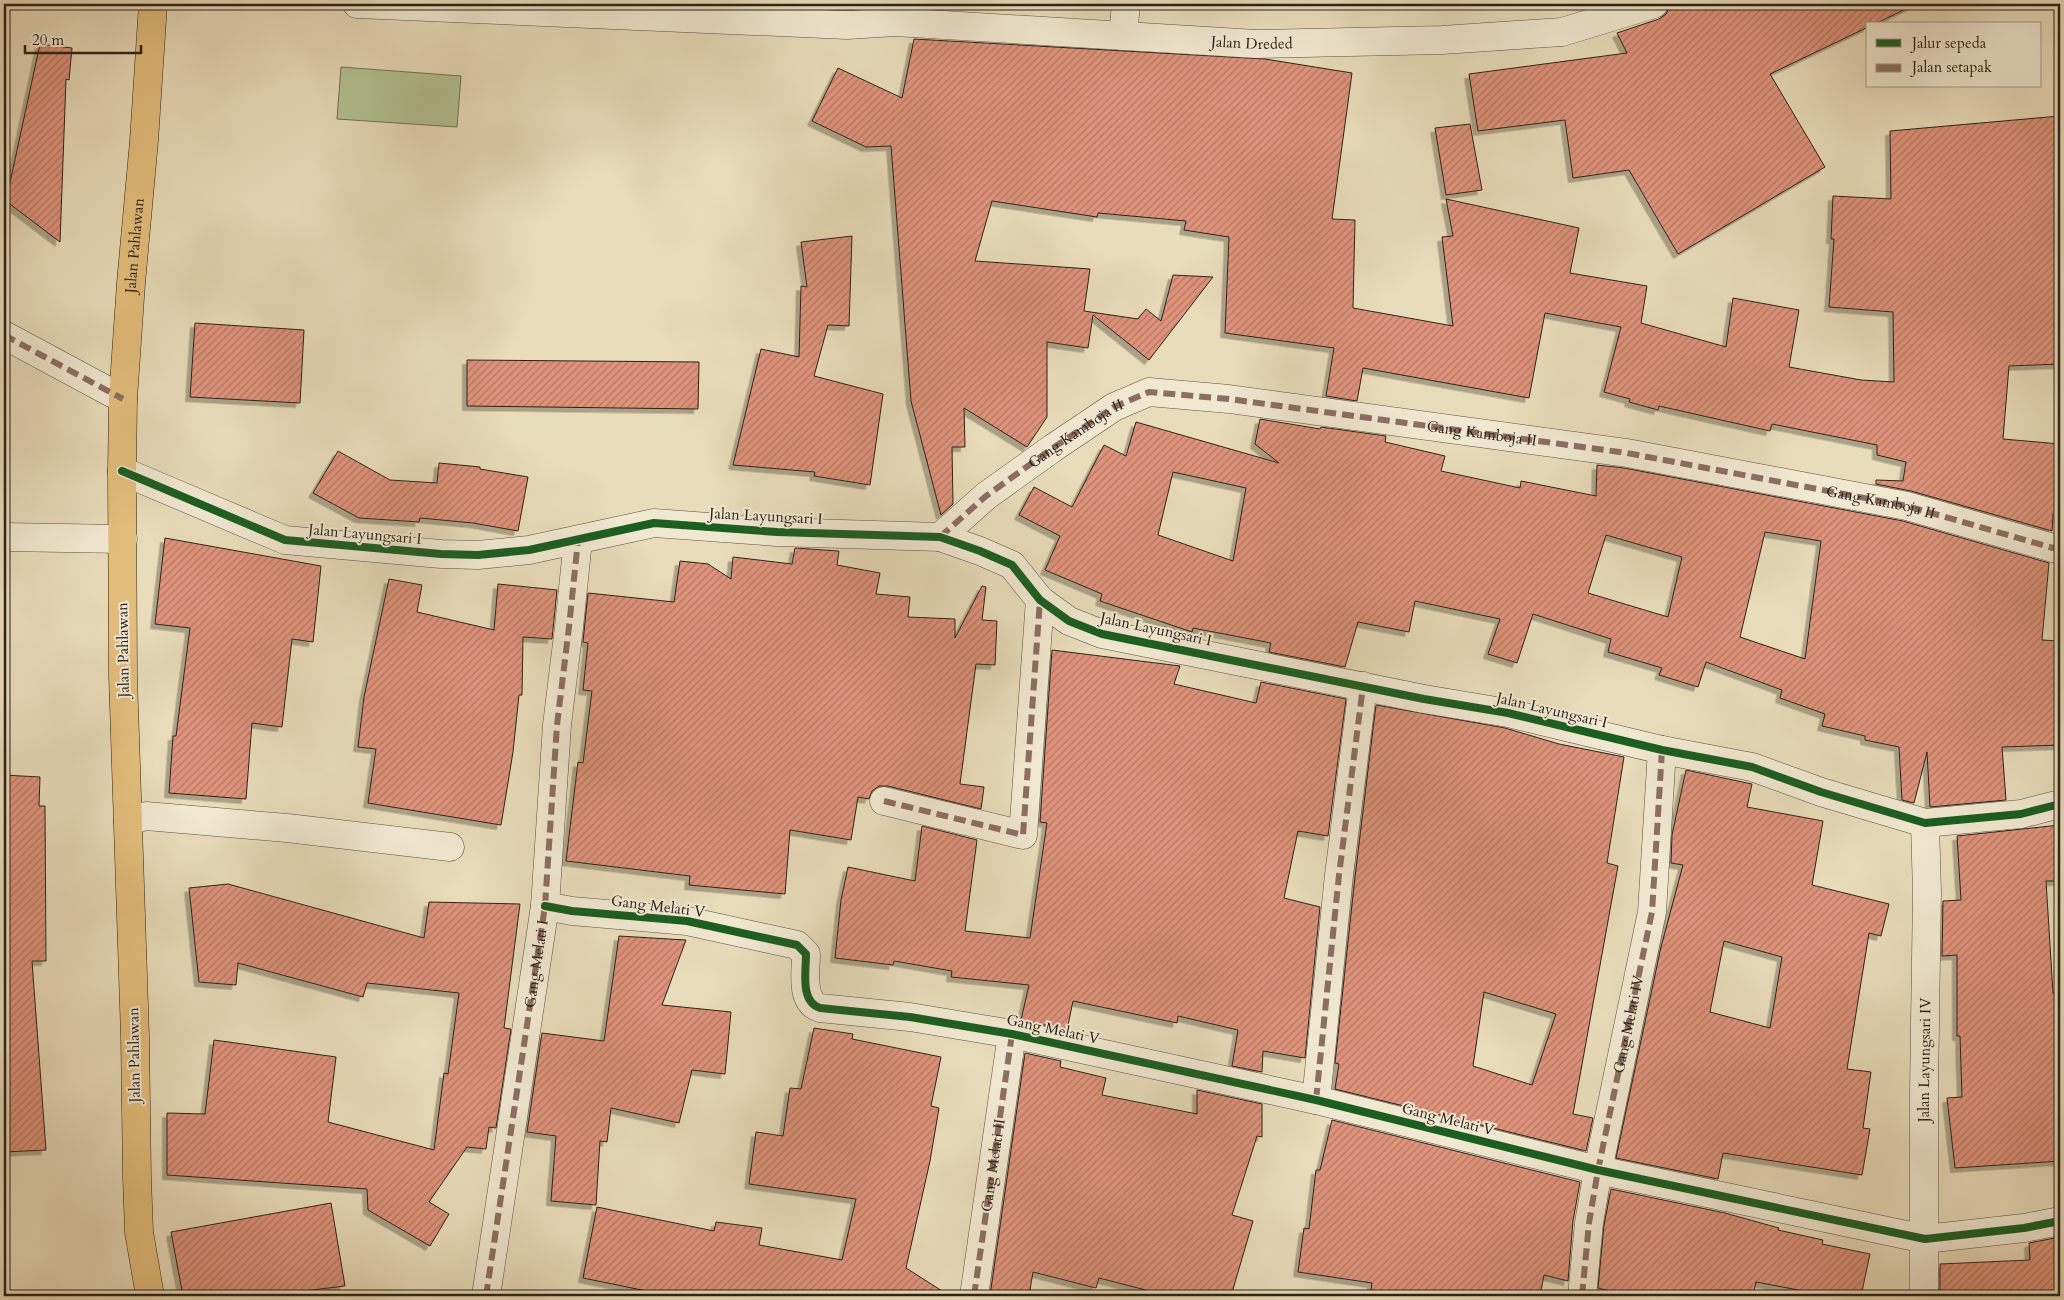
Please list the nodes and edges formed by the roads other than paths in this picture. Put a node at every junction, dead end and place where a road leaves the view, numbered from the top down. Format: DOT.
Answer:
graph roads {
  1 [pos="153,4"];
  2 [pos="356,4"];
  3 [pos="881,4"];
  4 [pos="1126,4"];
  5 [pos="1654,4"];
  6 [pos="847,25"];
  7 [pos="1123,36"];
  8 [pos="4,335"];
  9 [pos="124,399"];
  10 [pos="122,471"];
  11 [pos="4,537"];
  12 [pos="940,537"];
  13 [pos="123,539"];
  14 [pos="578,540"];
  15 [pos="2060,550"];
  16 [pos="1040,600"];
  17 [pos="1363,686"];
  18 [pos="1662,750"];
  19 [pos="884,801"];
  20 [pos="2060,804"];
  21 [pos="128,821"];
  22 [pos="1925,823"];
  23 [pos="450,847"];
  24 [pos="545,906"];
  25 [pos="1012,1034"];
  26 [pos="1316,1100"];
  27 [pos="1598,1170"];
  28 [pos="2060,1221"];
  29 [pos="1925,1239"];
  30 [pos="150,1296"];
  31 [pos="486,1296"];
  32 [pos="974,1296"];
  33 [pos="1582,1296"];
  34 [pos="1924,1296"];
  1 -- 9 [label="main road, Jalan Pahlawan"];
  2 -- 6 [label="street, Jalan Dreded"];
  3 -- 6 [label="street"];
  4 -- 7 [label="street"];
  5 -- 7 [label="street, Jalan Dreded"];
  6 -- 7 [label="street, Jalan Dreded"];
  8 -- 9 [label="street"];
  9 -- 10 [label="main road, Jalan Pahlawan"];
  10 -- 13 [label="main road, Jalan Pahlawan"];
  10 -- 14 [label="street, Jalan Layungsari I"];
  11 -- 13 [label="street"];
  12 -- 14 [label="street, Jalan Layungsari I"];
  12 -- 15 [label="street, Gang Kamboja II"];
  12 -- 16 [label="street, Jalan Layungsari I"];
  13 -- 21 [label="main road, Jalan Pahlawan"];
  14 -- 24 [label="street, Gang Melati I"];
  16 -- 17 [label="street, Jalan Layungsari I"];
  16 -- 19 [label="street"];
  17 -- 18 [label="street, Jalan Layungsari I"];
  17 -- 26 [label="street"];
  18 -- 22 [label="street, Jalan Layungsari I"];
  18 -- 27 [label="street, Gang Melati IV"];
  20 -- 22 [label="street, Jalan Layungsari I"];
  21 -- 23 [label="street"];
  21 -- 30 [label="main road, Jalan Pahlawan"];
  22 -- 29 [label="street, Jalan Layungsari IV"];
  24 -- 25 [label="street, Gang Melati V"];
  24 -- 31 [label="street, Gang Melati I"];
  25 -- 26 [label="street, Gang Melati V"];
  25 -- 32 [label="street, Gang Melati II"];
  26 -- 27 [label="street, Gang Melati V"];
  27 -- 29 [label="street, Gang Melati V"];
  27 -- 33 [label="street, Gang Melati IV"];
  28 -- 29 [label="street, Gang Melati V"];
  29 -- 34 [label="street, Jalan Layungsari IV"];
}
